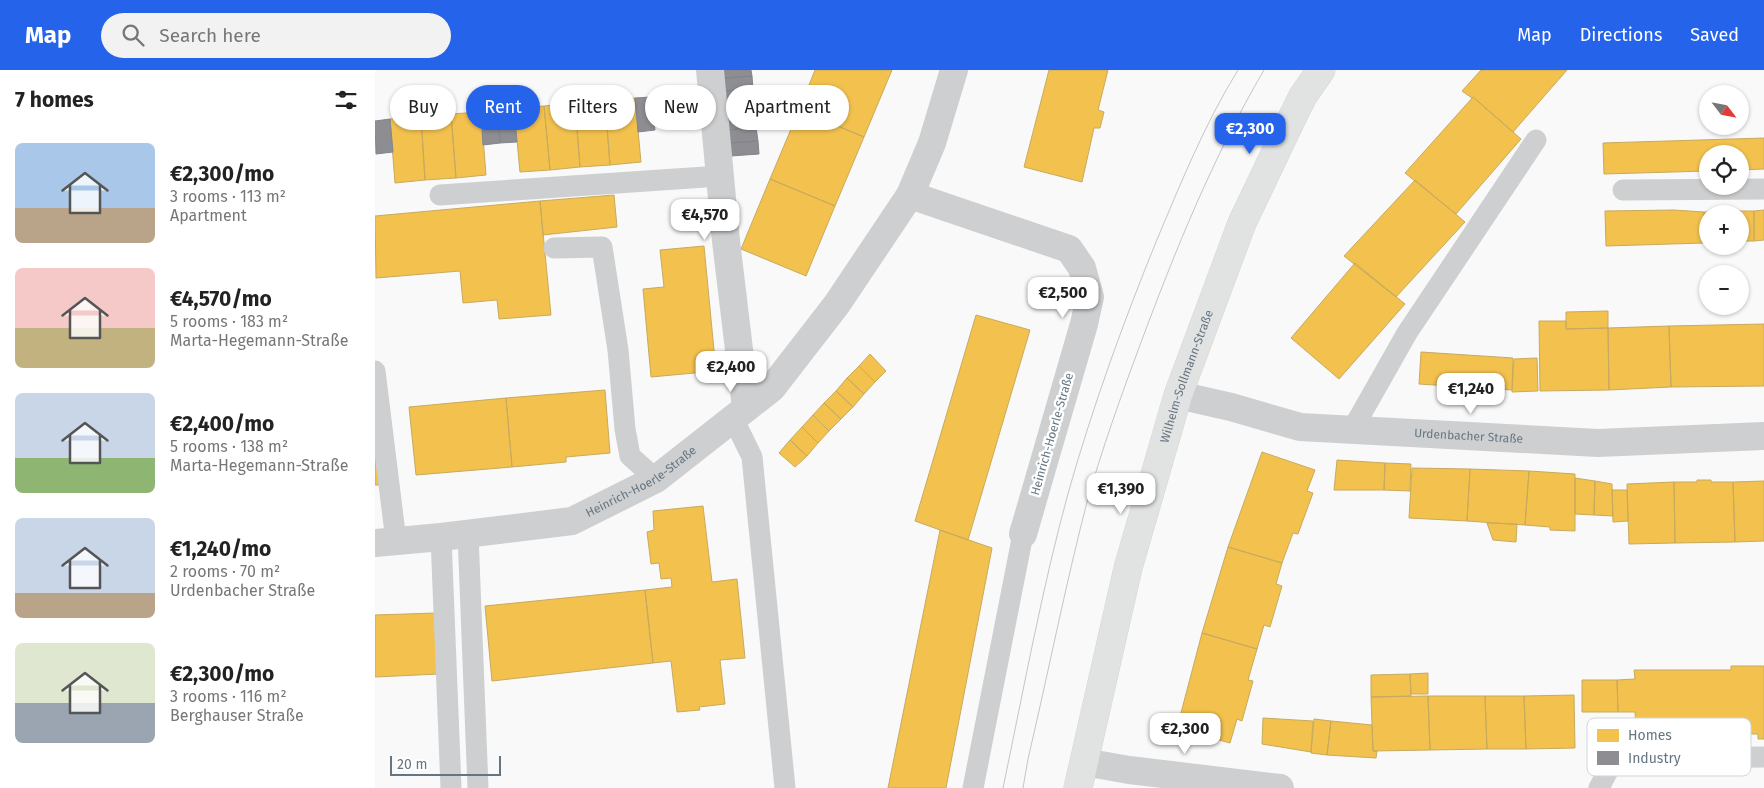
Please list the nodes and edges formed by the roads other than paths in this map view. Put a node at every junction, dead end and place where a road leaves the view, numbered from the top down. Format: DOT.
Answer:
graph roads {
  1 [pos="710,70"];
  2 [pos="954,70"];
  3 [pos="1321,70"];
  4 [pos="1536,140"];
  5 [pos="720,176"];
  6 [pos="1764,189"];
  7 [pos="1623,190"];
  8 [pos="440,195"];
  9 [pos="909,195"];
  10 [pos="554,248"];
  11 [pos="375,371"];
  12 [pos="1178,395"];
  13 [pos="740,413"];
  14 [pos="1352,430"];
  15 [pos="1764,436"];
  16 [pos="656,479"];
  17 [pos="468,534"];
  18 [pos="1023,534"];
  19 [pos="441,537"];
  20 [pos="385,542"];
  21 [pos="1751,757"];
  22 [pos="1764,757"];
  23 [pos="1084,762"];
  24 [pos="1605,776"];
  25 [pos="451,788"];
  26 [pos="478,788"];
  27 [pos="785,788"];
  28 [pos="973,788"];
  29 [pos="1078,788"];
  30 [pos="1280,788"];
  31 [pos="1599,788"];
  1 -- 5 [label="street"];
  2 -- 9 [label="street, Heinrich-Hoerle-Straße"];
  3 -- 12 [label="street, Wilhelm-Sollmann-Straße"];
  4 -- 14 [label="lane"];
  5 -- 8 [label="lane"];
  5 -- 13 [label="street"];
  6 -- 7 [label="lane"];
  9 -- 13 [label="street, Heinrich-Hoerle-Straße"];
  9 -- 18 [label="street, Heinrich-Hoerle-Straße"];
  10 -- 16 [label="lane"];
  11 -- 20 [label="lane"];
  12 -- 14 [label="street, Urdenbacher Straße"];
  12 -- 23 [label="street, Wilhelm-Sollmann-Straße"];
  13 -- 16 [label="street, Heinrich-Hoerle-Straße"];
  13 -- 27 [label="lane"];
  14 -- 15 [label="street, Urdenbacher Straße"];
  16 -- 17 [label="street, Heinrich-Hoerle-Straße"];
  17 -- 19 [label="street, Heinrich-Hoerle-Straße"];
  17 -- 26 [label="lane"];
  18 -- 28 [label="lane, Heinrich-Hoerle-Straße"];
  19 -- 20 [label="street, Heinrich-Hoerle-Straße"];
  19 -- 25 [label="lane"];
  21 -- 22 [label="lane"];
  23 -- 29 [label="street, Wilhelm-Sollmann-Straße"];
  23 -- 30 [label="street"];
  24 -- 31 [label="lane"];
}
